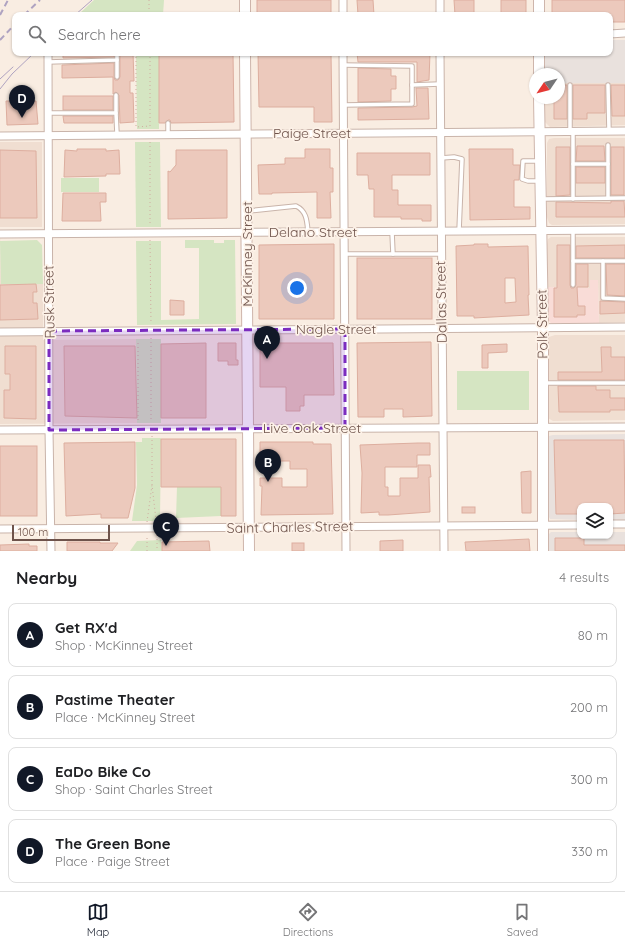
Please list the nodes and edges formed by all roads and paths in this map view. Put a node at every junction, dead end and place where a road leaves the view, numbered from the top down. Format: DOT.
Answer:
graph roads {
  1 [pos="149,0"];
  2 [pos="245,0"];
  3 [pos="343,0"];
  4 [pos="440,0"];
  5 [pos="539,0"];
  6 [pos="149,12"];
  7 [pos="245,12"];
  8 [pos="343,12"];
  9 [pos="440,12"];
  10 [pos="539,12"];
  11 [pos="625,33"];
  12 [pos="613,34"];
  13 [pos="48,56"];
  14 [pos="117,56"];
  15 [pos="136,56"];
  16 [pos="150,56"];
  17 [pos="245,56"];
  18 [pos="343,56"];
  19 [pos="440,56"];
  20 [pos="539,56"];
  21 [pos="117,60"];
  22 [pos="48,62"];
  23 [pos="343,65"];
  24 [pos="539,68"];
  25 [pos="117,77"];
  26 [pos="440,84"];
  27 [pos="570,85"];
  28 [pos="608,85"];
  29 [pos="412,86"];
  30 [pos="116,95"];
  31 [pos="539,104"];
  32 [pos="344,105"];
  33 [pos="48,113"];
  34 [pos="116,113"];
  35 [pos="168,123"];
  36 [pos="539,131"];
  37 [pos="572,131"];
  38 [pos="609,131"];
  39 [pos="625,131"];
  40 [pos="440,132"];
  41 [pos="246,133"];
  42 [pos="344,133"];
  43 [pos="117,134"];
  44 [pos="168,134"];
  45 [pos="48,135"];
  46 [pos="0,136"];
  47 [pos="150,142"];
  48 [pos="608,145"];
  49 [pos="441,158"];
  50 [pos="540,161"];
  51 [pos="573,164"];
  52 [pos="608,164"];
  53 [pos="540,181"];
  54 [pos="608,198"];
  55 [pos="625,198"];
  56 [pos="540,199"];
  57 [pos="573,199"];
  58 [pos="246,211"];
  59 [pos="150,226"];
  60 [pos="541,230"];
  61 [pos="573,230"];
  62 [pos="625,230"];
  63 [pos="441,231"];
  64 [pos="460,231"];
  65 [pos="246,232"];
  66 [pos="308,232"];
  67 [pos="344,232"];
  68 [pos="392,232"];
  69 [pos="0,234"];
  70 [pos="49,234"];
  71 [pos="150,241"];
  72 [pos="344,254"];
  73 [pos="393,254"];
  74 [pos="441,254"];
  75 [pos="573,261"];
  76 [pos="603,261"];
  77 [pos="625,261"];
  78 [pos="573,285"];
  79 [pos="625,299"];
  80 [pos="151,324"];
  81 [pos="625,327"];
  82 [pos="345,328"];
  83 [pos="442,329"];
  84 [pos="542,329"];
  85 [pos="247,330"];
  86 [pos="49,331"];
  87 [pos="0,332"];
  88 [pos="151,340"];
  89 [pos="138,343"];
  90 [pos="543,383"];
  91 [pos="625,383"];
  92 [pos="138,420"];
  93 [pos="151,421"];
  94 [pos="543,427"];
  95 [pos="625,427"];
  96 [pos="345,428"];
  97 [pos="442,428"];
  98 [pos="248,429"];
  99 [pos="0,430"];
  100 [pos="49,430"];
  101 [pos="152,439"];
  102 [pos="152,485"];
  103 [pos="156,520"];
  104 [pos="147,521"];
  105 [pos="613,524"];
  106 [pos="625,524"];
  107 [pos="444,525"];
  108 [pos="543,525"];
  109 [pos="577,525"];
  110 [pos="346,526"];
  111 [pos="248,527"];
  112 [pos="0,529"];
  113 [pos="51,529"];
  114 [pos="157,537"];
  115 [pos="147,539"];
  116 [pos="52,551"];
  117 [pos="147,551"];
  118 [pos="157,551"];
  119 [pos="249,551"];
  120 [pos="346,551"];
  121 [pos="444,551"];
  122 [pos="543,551"];
  1 -- 6 [label="path"];
  2 -- 7 [label="street"];
  3 -- 8 [label="street"];
  4 -- 9 [label="street"];
  5 -- 10 [label="street"];
  11 -- 12 [label="street"];
  13 -- 22 [label="street, Rusk Street"];
  14 -- 21 [label="lane"];
  15 -- 16 [label="path"];
  17 -- 41 [label="street, McKinney Street"];
  18 -- 23 [label="street"];
  19 -- 26 [label="street, Dallas Street"];
  20 -- 24 [label="street"];
  21 -- 22 [label="lane"];
  21 -- 25 [label="lane"];
  22 -- 33 [label="street, Rusk Street"];
  23 -- 29 [label="lane"];
  23 -- 32 [label="street"];
  26 -- 29 [label="lane"];
  26 -- 40 [label="street, Dallas Street"];
  27 -- 37 [label="lane"];
  28 -- 38 [label="lane"];
  29 -- 32 [label="lane"];
  30 -- 34 [label="lane"];
  31 -- 36 [label="street, Polk Street"];
  32 -- 42 [label="street"];
  33 -- 34 [label="lane"];
  33 -- 45 [label="street, Rusk Street"];
  34 -- 43 [label="lane"];
  35 -- 44 [label="lane"];
  36 -- 37 [label="street, Paige Street"];
  36 -- 40 [label="street, Paige Street"];
  36 -- 50 [label="street, Polk Street"];
  37 -- 38 [label="street, Paige Street"];
  37 -- 51 [label="lane"];
  38 -- 39 [label="street, Paige Street"];
  40 -- 42 [label="street, Paige Street"];
  40 -- 49 [label="street, Dallas Street"];
  41 -- 42 [label="street, Paige Street"];
  41 -- 44 [label="street, Paige Street"];
  41 -- 58 [label="street, McKinney Street"];
  42 -- 67 [label="street"];
  43 -- 44 [label="street, Paige Street"];
  43 -- 45 [label="street, Paige Street"];
  45 -- 46 [label="street, Paige Street"];
  45 -- 70 [label="street, Rusk Street"];
  47 -- 59 [label="path"];
  48 -- 52 [label="lane"];
  49 -- 63 [label="street, Dallas Street"];
  49 -- 64 [label="lane"];
  50 -- 53 [label="street, Polk Street"];
  50 -- 53 [label="lane"];
  51 -- 52 [label="lane"];
  51 -- 57 [label="lane"];
  52 -- 54 [label="lane"];
  53 -- 56 [label="street, Polk Street"];
  54 -- 55 [label="lane"];
  54 -- 57 [label="lane"];
  56 -- 57 [label="lane"];
  56 -- 60 [label="street, Polk Street"];
  58 -- 65 [label="street, McKinney Street"];
  58 -- 66 [label="lane"];
  60 -- 61 [label="street, Delano Street"];
  60 -- 64 [label="street, Delano Street"];
  60 -- 84 [label="street, Polk Street"];
  61 -- 62 [label="street, Delano Street"];
  61 -- 75 [label="lane"];
  63 -- 64 [label="street, Delano Street"];
  63 -- 68 [label="street, Delano Street"];
  63 -- 74 [label="street, Dallas Street"];
  65 -- 66 [label="street, Delano Street"];
  65 -- 70 [label="street, Delano Street"];
  65 -- 85 [label="street, McKinney Street"];
  66 -- 67 [label="street, Delano Street"];
  67 -- 68 [label="street, Delano Street"];
  67 -- 72 [label="street"];
  68 -- 73 [label="lane"];
  69 -- 70 [label="street, Delano Street"];
  70 -- 86 [label="street, Rusk Street"];
  71 -- 80 [label="path"];
  72 -- 73 [label="lane"];
  72 -- 82 [label="street"];
  73 -- 74 [label="lane"];
  74 -- 83 [label="street, Dallas Street"];
  75 -- 76 [label="lane"];
  75 -- 78 [label="lane"];
  76 -- 77 [label="lane"];
  76 -- 79 [label="lane"];
  81 -- 84 [label="street, Nagle Street"];
  82 -- 83 [label="street, Nagle Street"];
  82 -- 85 [label="street, Nagle Street"];
  82 -- 96 [label="street"];
  83 -- 84 [label="street, Nagle Street"];
  83 -- 97 [label="street, Dallas Street"];
  84 -- 90 [label="street, Polk Street"];
  85 -- 86 [label="street, Nagle Street"];
  85 -- 98 [label="street, McKinney Street"];
  86 -- 87 [label="street, Nagle Street"];
  86 -- 100 [label="street, Rusk Street"];
  88 -- 93 [label="path"];
  89 -- 92 [label="path"];
  90 -- 91 [label="lane"];
  90 -- 94 [label="street, Polk Street"];
  94 -- 95 [label="street, Live Oak Street"];
  94 -- 97 [label="street, Live Oak Street"];
  94 -- 108 [label="street, Polk Street"];
  96 -- 97 [label="street, Live Oak Street"];
  96 -- 98 [label="street, Live Oak Street"];
  96 -- 110 [label="street"];
  97 -- 107 [label="street, Dallas Street"];
  98 -- 100 [label="street, Live Oak Street"];
  98 -- 111 [label="street, McKinney Street"];
  99 -- 100 [label="street, Live Oak Street"];
  100 -- 113 [label="street, Rusk Street"];
  101 -- 102 [label="path"];
  102 -- 103 [label="path"];
  102 -- 104 [label="path"];
  105 -- 106 [label="street"];
  107 -- 108 [label="street, Saint Charles Street"];
  107 -- 110 [label="street, Saint Charles Street"];
  107 -- 121 [label="street, Dallas Street"];
  108 -- 109 [label="street, Saint Charles Street"];
  108 -- 122 [label="street, Polk Street"];
  110 -- 111 [label="street, Saint Charles Street"];
  110 -- 120 [label="street"];
  111 -- 113 [label="street, Saint Charles Street"];
  111 -- 119 [label="street, McKinney Street"];
  112 -- 113 [label="street, Saint Charles Street"];
  113 -- 116 [label="street, Rusk Street"];
  114 -- 118 [label="path"];
  115 -- 117 [label="path"];
}
